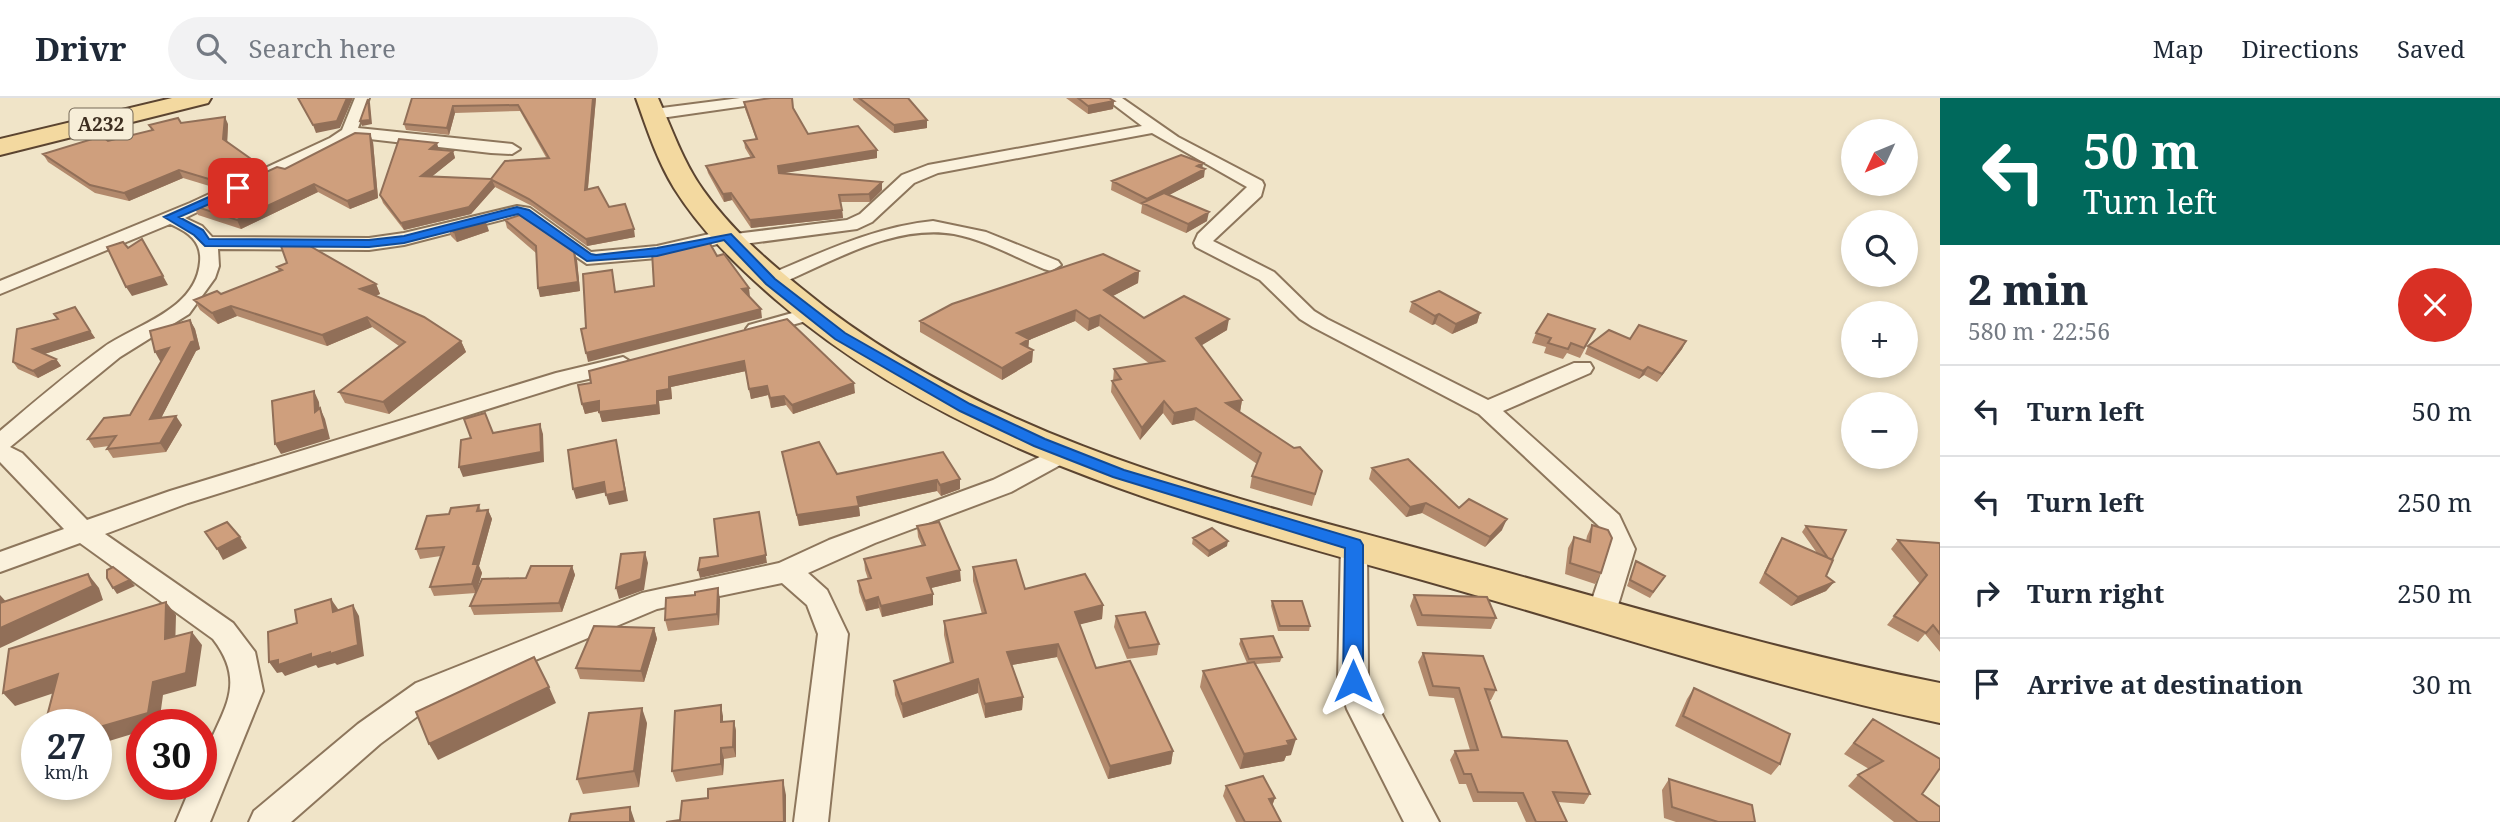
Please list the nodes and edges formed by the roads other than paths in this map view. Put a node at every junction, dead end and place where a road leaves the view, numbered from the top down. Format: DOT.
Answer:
graph roads {
  1 [pos="362,98"];
  2 [pos="773,98"];
  3 [pos="1112,98"];
  4 [pos="187,100"];
  5 [pos="650,106"];
  6 [pos="1157,128"];
  7 [pos="349,132"];
  8 [pos="0,147"];
  9 [pos="512,149"];
  10 [pos="170,217"];
  11 [pos="728,238"];
  12 [pos="205,243"];
  13 [pos="1051,265"];
  14 [pos="770,281"];
  15 [pos="0,288"];
  16 [pos="810,314"];
  17 [pos="731,337"];
  18 [pos="642,359"];
  19 [pos="1583,368"];
  20 [pos="1487,409"];
  21 [pos="0,443"];
  22 [pos="0,452"];
  23 [pos="1065,453"];
  24 [pos="81,530"];
  25 [pos="1354,545"];
  26 [pos="0,562"];
  27 [pos="786,572"];
  28 [pos="1601,615"];
  29 [pos="1940,703"];
  30 [pos="193,822"];
  31 [pos="265,822"];
  32 [pos="811,822"];
  33 [pos="1422,822"];
  1 -- 7 [label="street"];
  2 -- 5 [label="street"];
  3 -- 6 [label="street"];
  4 -- 8 [label="main road, A232"];
  5 -- 11 [label="main road"];
  6 -- 11 [label="street"];
  6 -- 20 [label="street"];
  7 -- 9 [label="street"];
  7 -- 10 [label="street"];
  10 -- 12 [label="street"];
  10 -- 15 [label="street"];
  11 -- 12 [label="street"];
  11 -- 14 [label="main road"];
  12 -- 21 [label="street"];
  13 -- 14 [label="street"];
  14 -- 16 [label="main road"];
  16 -- 17 [label="street"];
  16 -- 23 [label="main road"];
  18 -- 24 [label="street"];
  19 -- 20 [label="street"];
  20 -- 28 [label="street"];
  22 -- 24 [label="street"];
  23 -- 25 [label="main road"];
  23 -- 27 [label="street"];
  24 -- 26 [label="street"];
  24 -- 30 [label="street"];
  25 -- 28 [label="main road"];
  25 -- 33 [label="street"];
  27 -- 31 [label="street"];
  27 -- 32 [label="street"];
  28 -- 29 [label="main road"];
}
